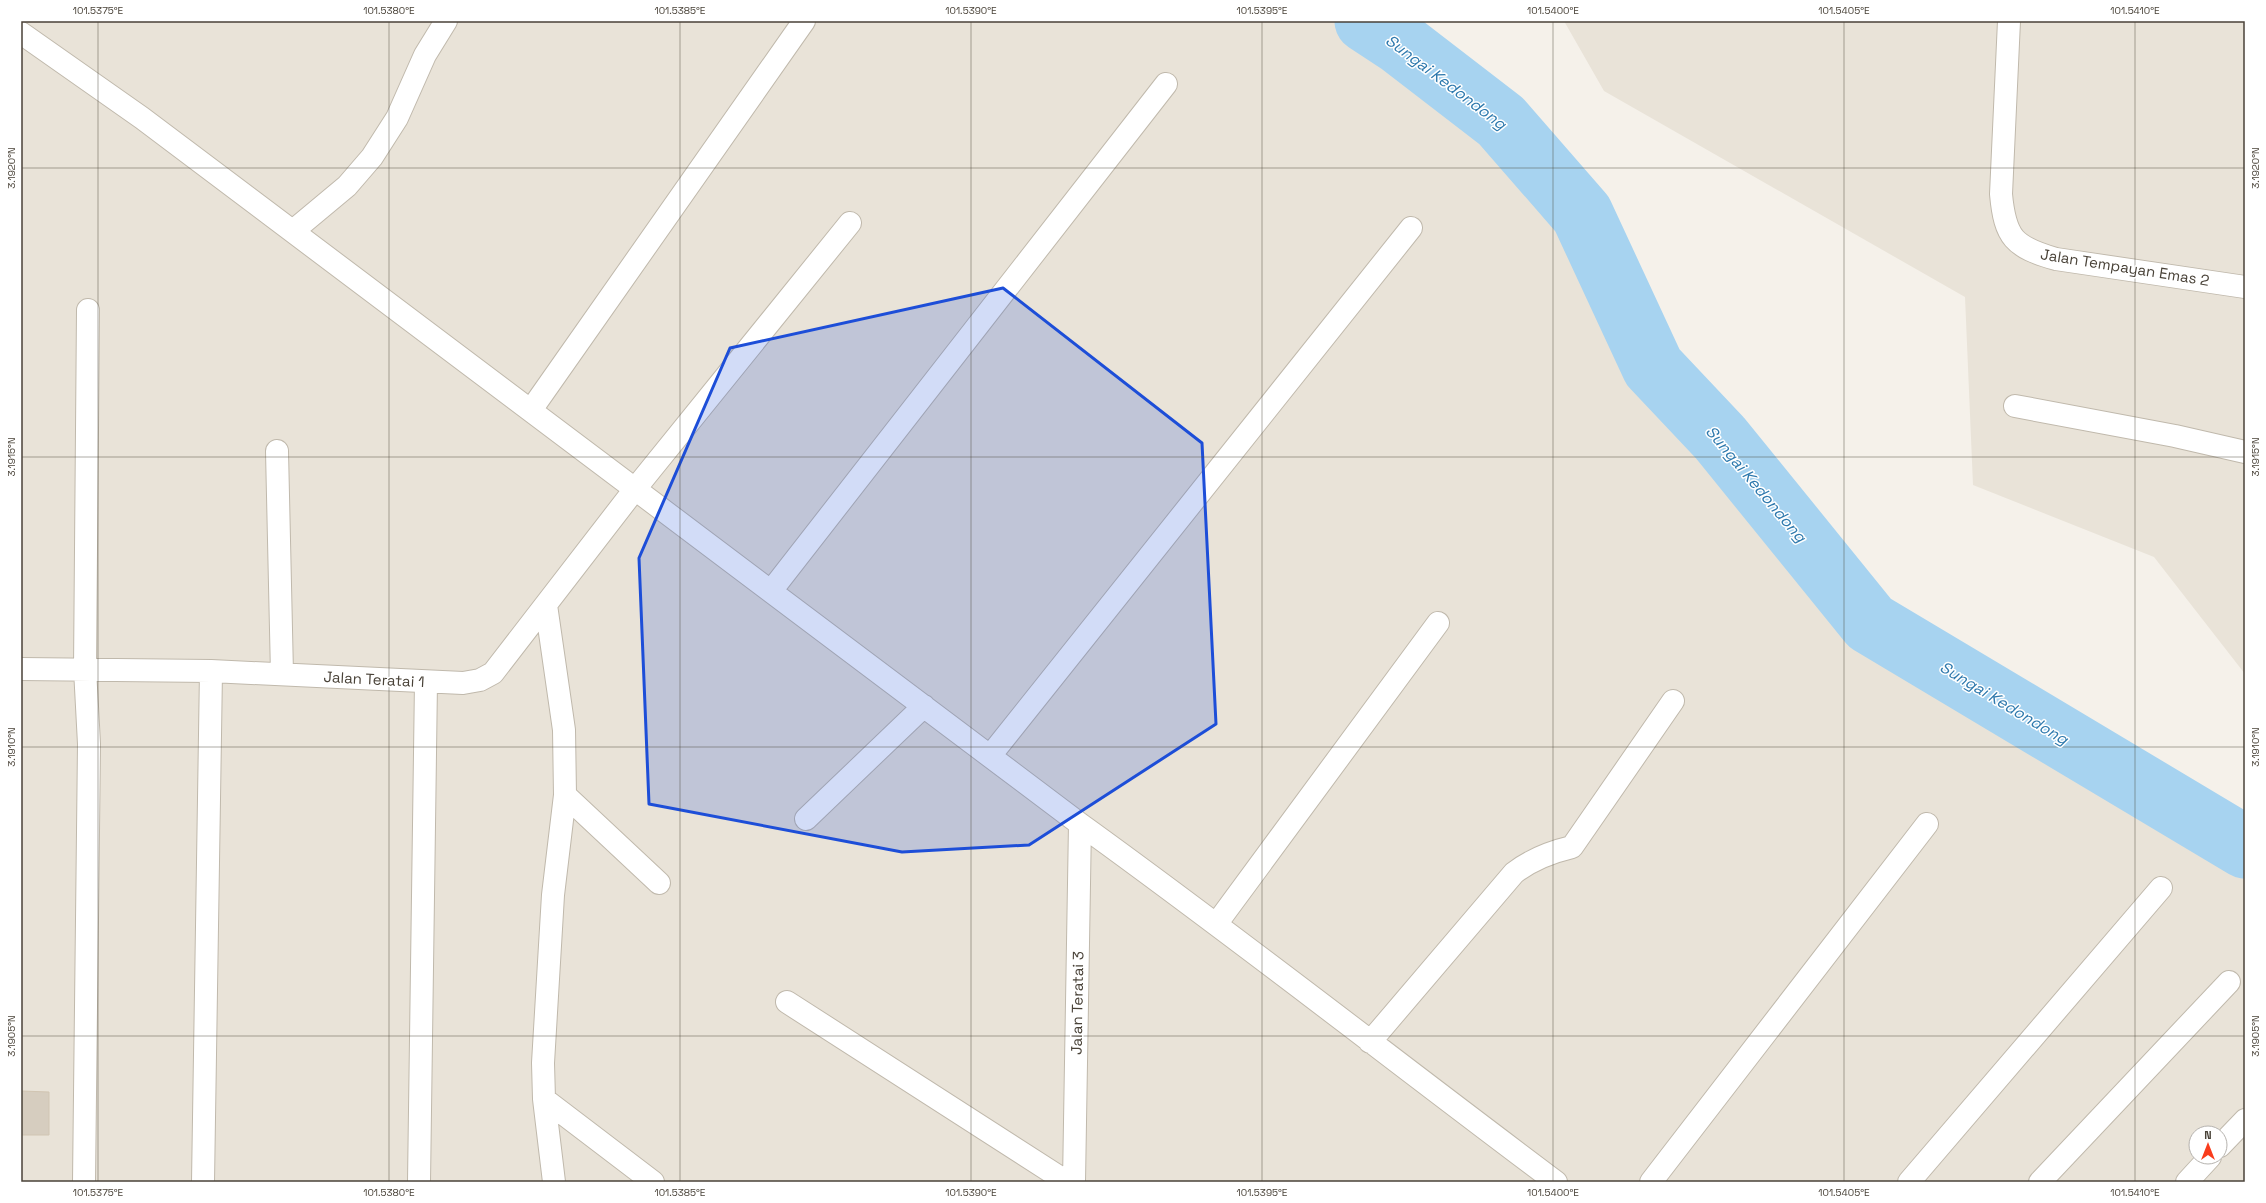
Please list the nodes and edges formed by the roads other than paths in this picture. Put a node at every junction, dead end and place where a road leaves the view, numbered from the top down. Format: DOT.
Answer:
graph roads {
  1 [pos="446,21"];
  2 [pos="804,21"];
  3 [pos="2009,21"];
  4 [pos="21,33"];
  5 [pos="1166,84"];
  6 [pos="850,223"];
  7 [pos="1411,228"];
  8 [pos="293,231"];
  9 [pos="2245,287"];
  10 [pos="88,310"];
  11 [pos="2015,406"];
  12 [pos="531,410"];
  13 [pos="278,451"];
  14 [pos="2245,452"];
  15 [pos="635,489"];
  16 [pos="771,591"];
  17 [pos="546,605"];
  18 [pos="1438,623"];
  19 [pos="21,669"];
  20 [pos="85,670"];
  21 [pos="211,671"];
  22 [pos="282,674"];
  23 [pos="426,682"];
  24 [pos="1673,701"];
  25 [pos="924,706"];
  26 [pos="990,756"];
  27 [pos="565,795"];
  28 [pos="806,819"];
  29 [pos="1080,824"];
  30 [pos="1927,824"];
  31 [pos="659,883"];
  32 [pos="2161,888"];
  33 [pos="1217,923"];
  34 [pos="2229,982"];
  35 [pos="787,1002"];
  36 [pos="1370,1042"];
  37 [pos="544,1099"];
  38 [pos="2245,1120"];
  39 [pos="2228,1138"];
  40 [pos="2203,1165"];
  41 [pos="84,1182"];
  42 [pos="203,1182"];
  43 [pos="419,1182"];
  44 [pos="554,1182"];
  45 [pos="653,1182"];
  46 [pos="1067,1182"];
  47 [pos="1074,1182"];
  48 [pos="1556,1182"];
  49 [pos="1651,1182"];
  50 [pos="1910,1182"];
  51 [pos="2040,1182"];
  52 [pos="2187,1182"];
  1 -- 8 [label="street"];
  2 -- 12 [label="street"];
  3 -- 9 [label="street, Jalan Tempayan Emas 2"];
  4 -- 8 [label="street"];
  5 -- 16 [label="street"];
  6 -- 15 [label="street, Jalan Teratai 1"];
  7 -- 26 [label="street"];
  8 -- 12 [label="street"];
  10 -- 20 [label="street"];
  11 -- 14 [label="street"];
  12 -- 15 [label="street"];
  13 -- 22 [label="street"];
  15 -- 16 [label="street"];
  15 -- 17 [label="street, Jalan Teratai 1"];
  16 -- 25 [label="street"];
  17 -- 23 [label="street, Jalan Teratai 1"];
  17 -- 27 [label="street"];
  18 -- 33 [label="street"];
  19 -- 20 [label="street, Jalan Teratai 1"];
  20 -- 21 [label="street, Jalan Teratai 1"];
  20 -- 41 [label="street"];
  21 -- 22 [label="street, Jalan Teratai 1"];
  21 -- 42 [label="street"];
  22 -- 23 [label="street, Jalan Teratai 1"];
  23 -- 43 [label="street"];
  24 -- 36 [label="street"];
  25 -- 26 [label="street"];
  25 -- 28 [label="street"];
  26 -- 29 [label="street"];
  27 -- 31 [label="street"];
  27 -- 37 [label="street"];
  29 -- 33 [label="street"];
  29 -- 47 [label="street, Jalan Teratai 3"];
  30 -- 49 [label="street"];
  32 -- 50 [label="street"];
  33 -- 36 [label="street"];
  34 -- 51 [label="street"];
  35 -- 46 [label="street"];
  36 -- 48 [label="street"];
  37 -- 44 [label="street"];
  37 -- 45 [label="street"];
  38 -- 39 [label="street"];
  40 -- 52 [label="street"];
}
